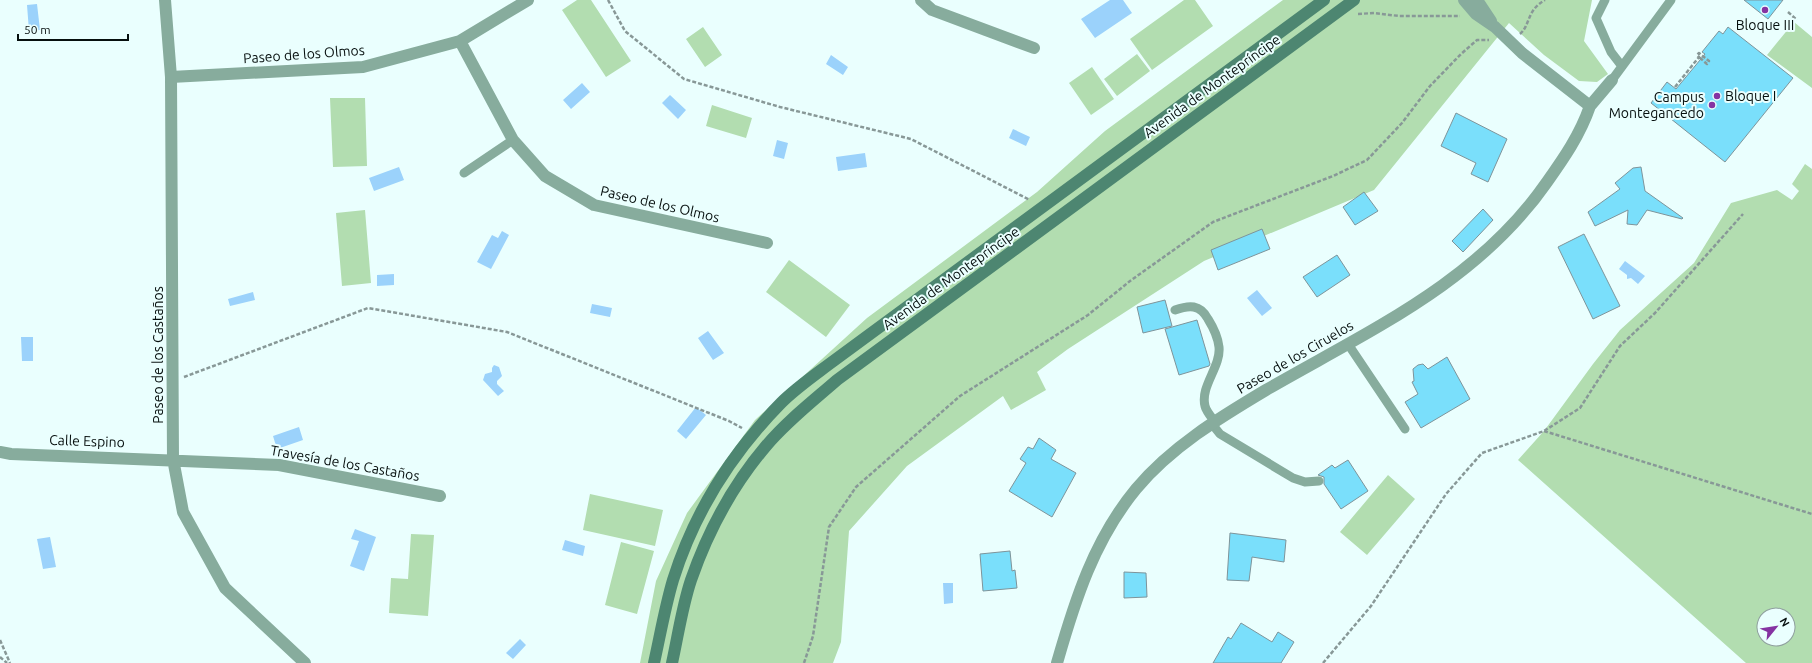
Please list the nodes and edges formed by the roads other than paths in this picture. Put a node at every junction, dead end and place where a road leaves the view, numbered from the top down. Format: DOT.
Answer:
graph roads {
  1 [pos="164,0"];
  2 [pos="528,0"];
  3 [pos="921,0"];
  4 [pos="1324,0"];
  5 [pos="1354,0"];
  6 [pos="1464,0"];
  7 [pos="1477,0"];
  8 [pos="1605,0"];
  9 [pos="1671,0"];
  10 [pos="1495,27"];
  11 [pos="460,41"];
  12 [pos="1034,48"];
  13 [pos="1622,65"];
  14 [pos="171,77"];
  15 [pos="1612,80"];
  16 [pos="1590,106"];
  17 [pos="513,140"];
  18 [pos="464,173"];
  19 [pos="767,243"];
  20 [pos="1175,310"];
  21 [pos="1348,344"];
  22 [pos="1213,423"];
  23 [pos="1405,429"];
  24 [pos="0,452"];
  25 [pos="173,460"];
  26 [pos="1319,481"];
  27 [pos="440,496"];
  28 [pos="305,663"];
  29 [pos="654,663"];
  30 [pos="672,663"];
  31 [pos="1057,663"];
  1 -- 14 [label="street, Paseo de los Castaños"];
  2 -- 11 [label="street, Paseo de los Olmos"];
  3 -- 12 [label="street"];
  4 -- 29 [label="street, Avenida de Montepríncipe"];
  5 -- 30 [label="street, Avenida de Montepríncipe"];
  6 -- 10 [label="street"];
  7 -- 10 [label="street"];
  8 -- 13 [label="lane"];
  9 -- 13 [label="lane"];
  10 -- 16 [label="street"];
  11 -- 14 [label="street, Paseo de los Olmos"];
  11 -- 17 [label="street, Paseo de los Olmos"];
  13 -- 15 [label="lane"];
  14 -- 25 [label="street, Paseo de los Castaños"];
  15 -- 16 [label="street"];
  16 -- 21 [label="street, Paseo de los Ciruelos"];
  17 -- 18 [label="lane"];
  17 -- 19 [label="street, Paseo de los Olmos"];
  20 -- 22 [label="lane"];
  21 -- 22 [label="street, Paseo de los Ciruelos"];
  21 -- 23 [label="lane"];
  22 -- 26 [label="lane"];
  22 -- 31 [label="street, Paseo de los Ciruelos"];
  24 -- 25 [label="street, Calle Espino"];
  25 -- 27 [label="street, Travesía de los Castaños"];
  25 -- 28 [label="street, Paseo de los Castaños"];
}
